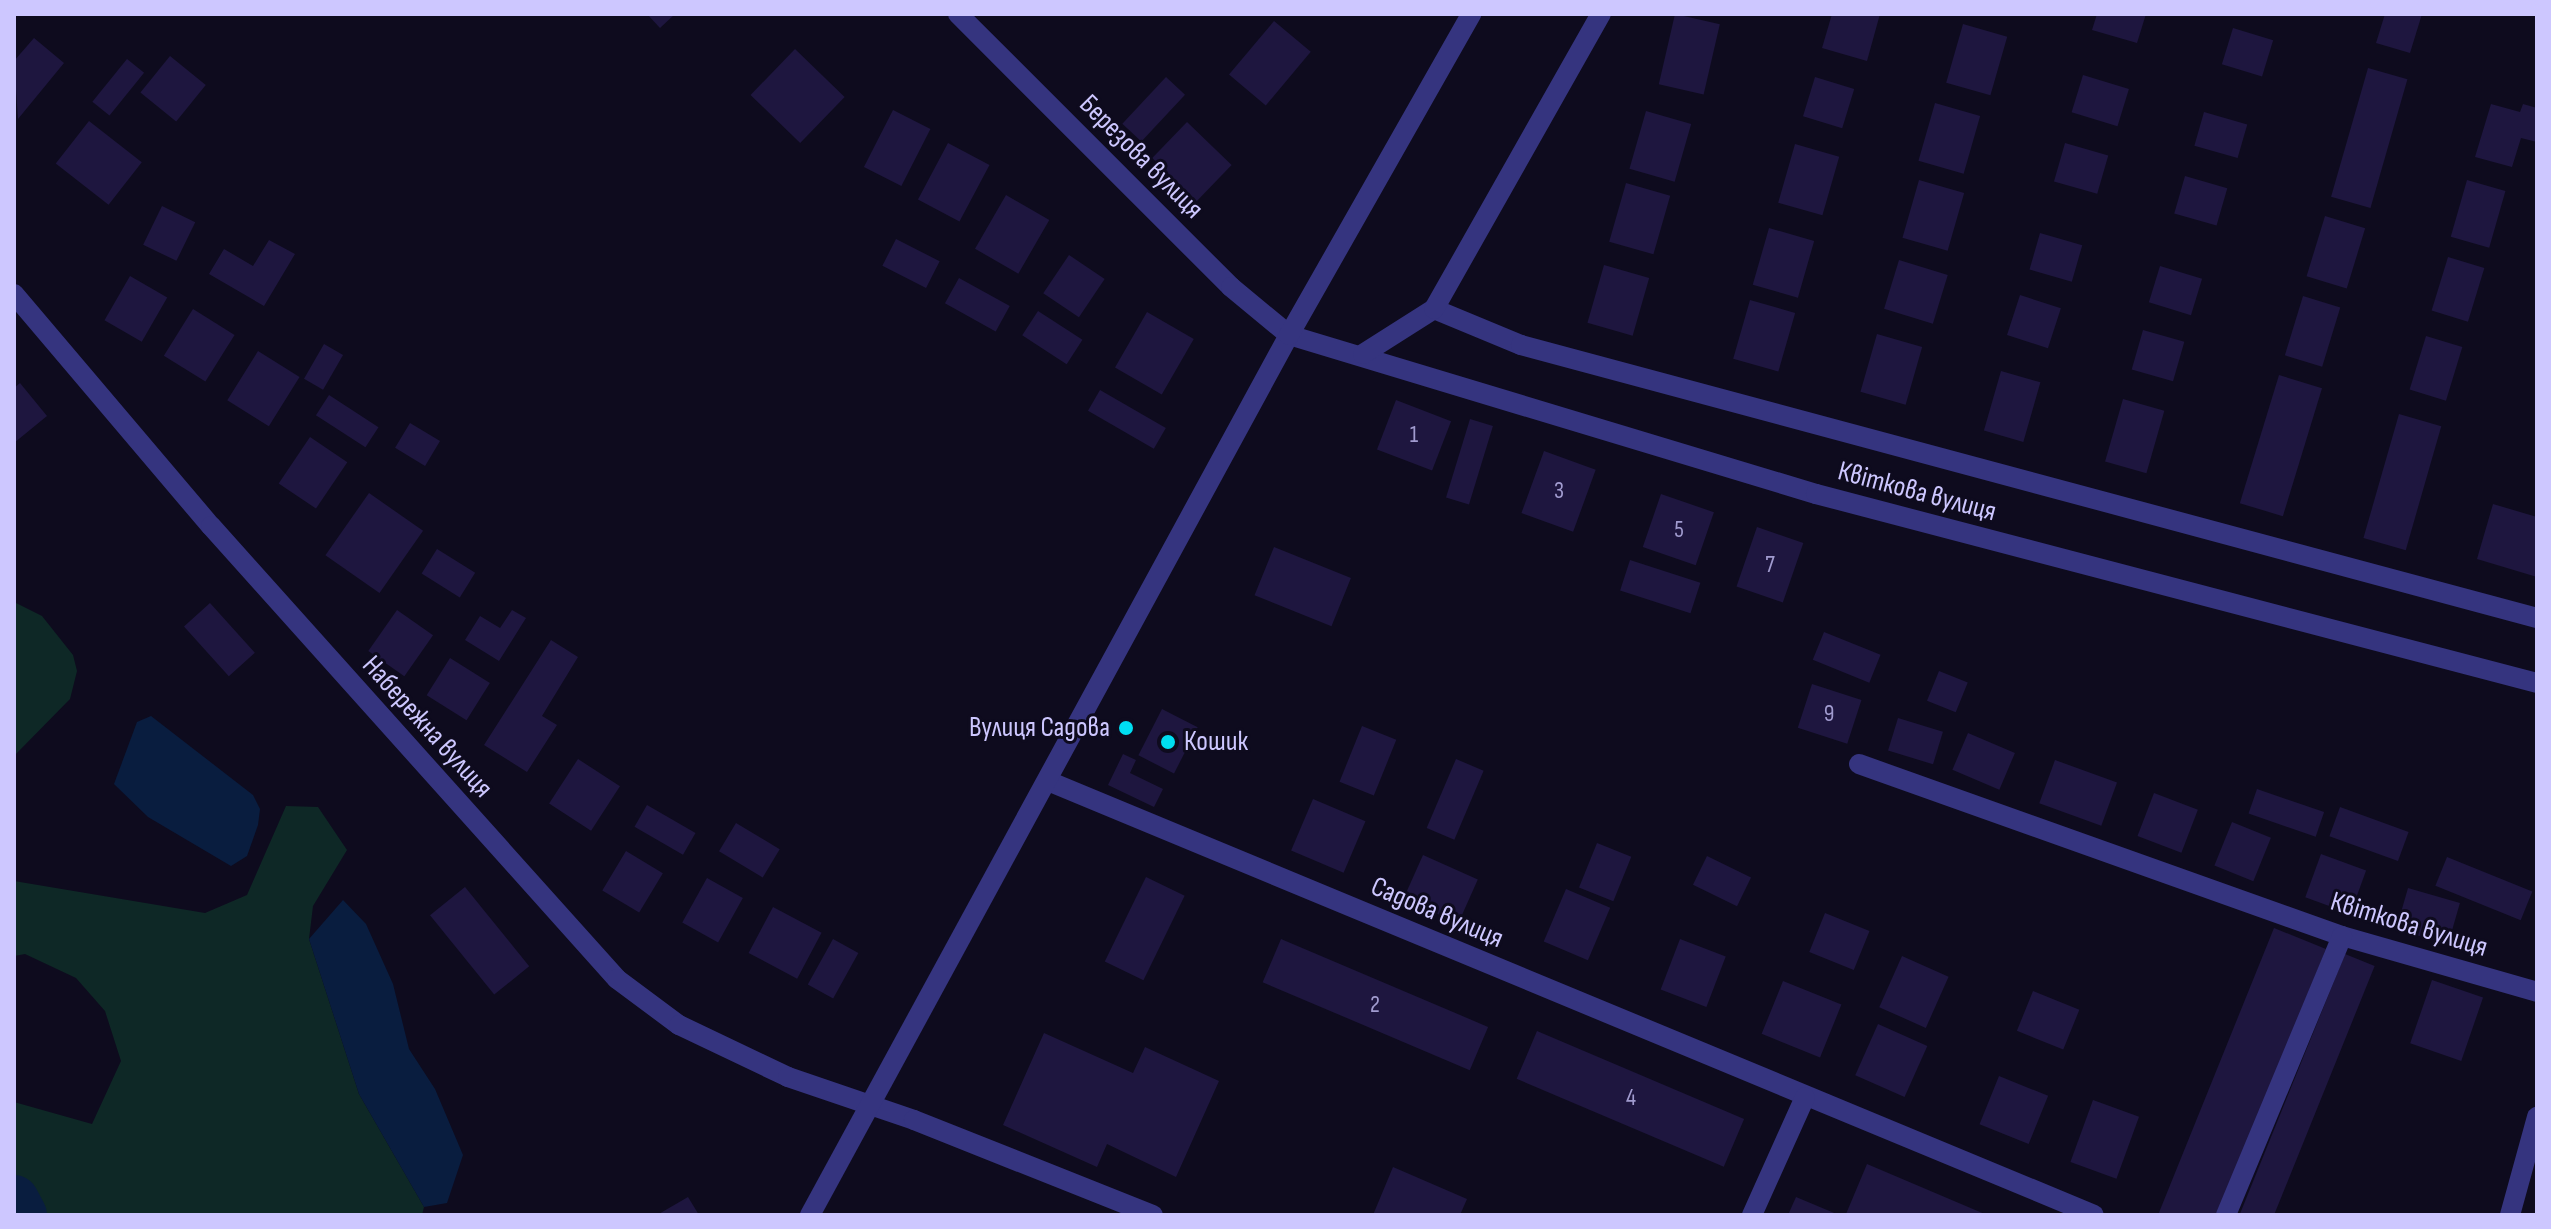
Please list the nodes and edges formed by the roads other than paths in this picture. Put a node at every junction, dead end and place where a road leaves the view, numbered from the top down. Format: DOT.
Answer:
graph roads {
  1 [pos="958,14"];
  2 [pos="1471,14"];
  3 [pos="1601,14"];
  4 [pos="14,294"];
  5 [pos="1434,309"];
  6 [pos="1289,335"];
  7 [pos="1363,354"];
  8 [pos="2537,618"];
  9 [pos="2537,683"];
  10 [pos="1859,764"];
  11 [pos="1048,781"];
  12 [pos="2342,936"];
  13 [pos="2537,992"];
  14 [pos="1805,1097"];
  15 [pos="869,1104"];
  16 [pos="2537,1117"];
  17 [pos="810,1215"];
  18 [pos="1153,1215"];
  19 [pos="1752,1215"];
  20 [pos="2094,1215"];
  21 [pos="2226,1215"];
  22 [pos="2510,1215"];
  1 -- 6 [label="street, Березова вулиця"];
  2 -- 6 [label="street"];
  3 -- 5 [label="street"];
  4 -- 15 [label="street, Набережна вулиця"];
  5 -- 7 [label="street"];
  5 -- 8 [label="street"];
  6 -- 7 [label="street, Квіткова вулиця"];
  6 -- 11 [label="street"];
  7 -- 9 [label="street, Квіткова вулиця"];
  10 -- 12 [label="street, Квіткова вулиця"];
  11 -- 14 [label="street, Садова вулиця"];
  11 -- 15 [label="street"];
  12 -- 13 [label="street, Квіткова вулиця"];
  12 -- 21 [label="street"];
  14 -- 19 [label="street"];
  14 -- 20 [label="street, Садова вулиця"];
  15 -- 17 [label="street"];
  15 -- 18 [label="street, Набережна вулиця"];
  16 -- 22 [label="street"];
}
